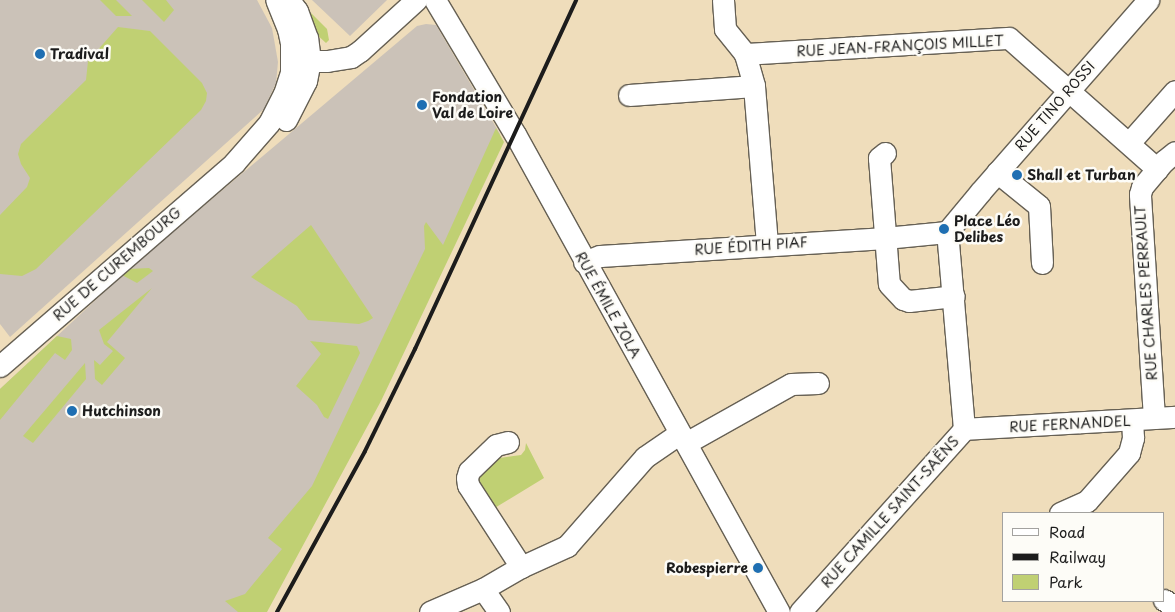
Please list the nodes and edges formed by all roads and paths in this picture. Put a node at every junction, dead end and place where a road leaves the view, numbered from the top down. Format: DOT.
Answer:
graph roads {
  1 [pos="276,0"];
  2 [pos="289,0"];
  3 [pos="416,0"];
  4 [pos="435,0"];
  5 [pos="723,0"];
  6 [pos="1148,0"];
  7 [pos="745,54"];
  8 [pos="300,61"];
  9 [pos="754,86"];
  10 [pos="1068,91"];
  11 [pos="1175,91"];
  12 [pos="629,95"];
  13 [pos="1129,143"];
  14 [pos="1175,152"];
  15 [pos="885,153"];
  16 [pos="1157,169"];
  17 [pos="997,172"];
  18 [pos="947,232"];
  19 [pos="885,238"];
  20 [pos="767,244"];
  21 [pos="584,262"];
  22 [pos="1042,263"];
  23 [pos="954,296"];
  24 [pos="0,366"];
  25 [pos="818,383"];
  26 [pos="1175,417"];
  27 [pos="1154,418"];
  28 [pos="1132,421"];
  29 [pos="964,429"];
  30 [pos="683,438"];
  31 [pos="508,442"];
  32 [pos="1062,512"];
  33 [pos="521,567"];
  34 [pos="483,589"];
  35 [pos="430,612"];
  36 [pos="499,612"];
  37 [pos="778,612"];
  38 [pos="800,612"];
  1 -- 8 [label="street"];
  2 -- 8 [label="street"];
  3 -- 8 [label="street"];
  4 -- 21 [label="street, RUE ÉMILE ZOLA"];
  5 -- 7 [label="street"];
  6 -- 10 [label="street, RUE TINO ROSSI"];
  7 -- 9 [label="street"];
  7 -- 10 [label="street, RUE JEAN-FRANÇOIS MILLET"];
  8 -- 24 [label="street, RUE DE CUREMBOURG"];
  9 -- 12 [label="street"];
  9 -- 20 [label="street"];
  10 -- 13 [label="street, RUE JEAN-FRANÇOIS MILLET"];
  10 -- 17 [label="street, RUE TINO ROSSI"];
  11 -- 13 [label="street"];
  13 -- 16 [label="street, RUE JEAN-FRANÇOIS MILLET"];
  14 -- 16 [label="street, RUE CHARLES PERRAULT"];
  15 -- 19 [label="street"];
  16 -- 27 [label="street, RUE CHARLES PERRAULT"];
  17 -- 18 [label="street, RUE TINO ROSSI"];
  17 -- 22 [label="street"];
  18 -- 19 [label="street, RUE ÉDITH PIAF"];
  18 -- 23 [label="street, RUE CAMILLE SAINT-SAËNS"];
  19 -- 20 [label="street, RUE ÉDITH PIAF"];
  19 -- 23 [label="street"];
  20 -- 21 [label="street, RUE ÉDITH PIAF"];
  21 -- 30 [label="street, RUE ÉMILE ZOLA"];
  23 -- 29 [label="street, RUE CAMILLE SAINT-SAËNS"];
  25 -- 30 [label="street"];
  26 -- 27 [label="street, RUE FERNANDEL"];
  27 -- 28 [label="street, RUE FERNANDEL"];
  28 -- 29 [label="street, RUE FERNANDEL"];
  28 -- 32 [label="street"];
  29 -- 38 [label="street, RUE CAMILLE SAINT-SAËNS"];
  30 -- 33 [label="street"];
  30 -- 37 [label="street, RUE ÉMILE ZOLA"];
  31 -- 33 [label="street"];
  33 -- 34 [label="street"];
  34 -- 35 [label="street"];
  34 -- 36 [label="street"];
}
